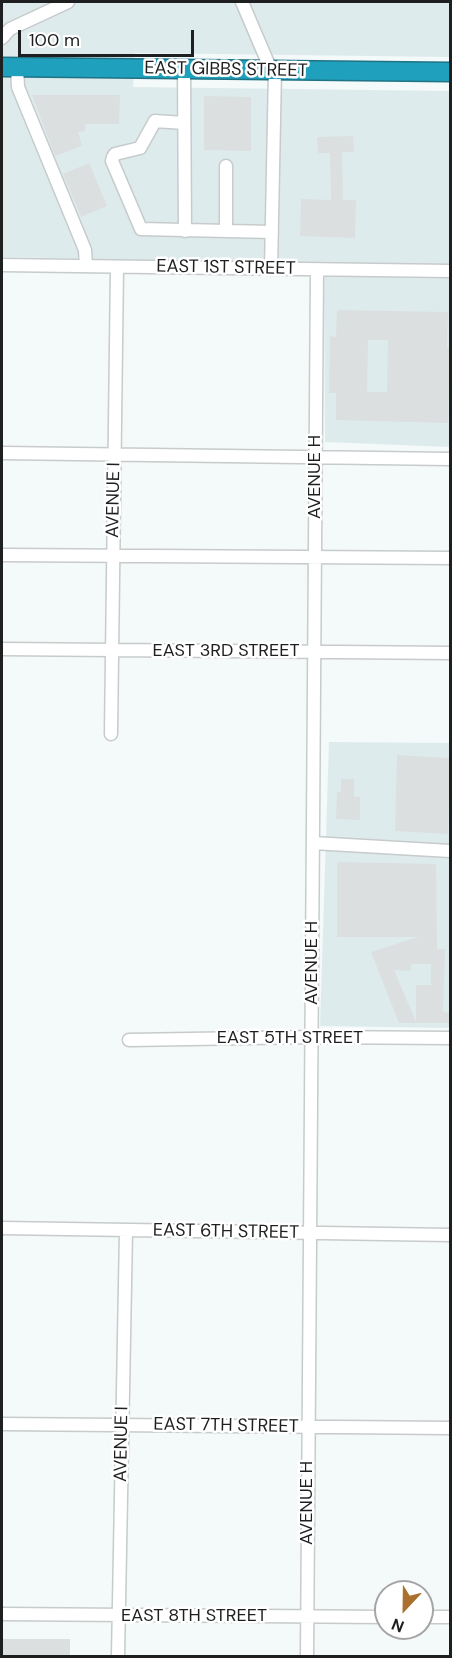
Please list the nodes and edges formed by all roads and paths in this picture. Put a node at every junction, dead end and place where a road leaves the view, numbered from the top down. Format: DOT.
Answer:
graph roads {
  1 [pos="68,2"];
  2 [pos="242,2"];
  3 [pos="2,38"];
  4 [pos="9,67"];
  5 [pos="184,69"];
  6 [pos="273,70"];
  7 [pos="450,72"];
  8 [pos="184,123"];
  9 [pos="226,166"];
  10 [pos="185,231"];
  11 [pos="226,231"];
  12 [pos="272,232"];
  13 [pos="2,265"];
  14 [pos="86,266"];
  15 [pos="117,267"];
  16 [pos="271,269"];
  17 [pos="317,269"];
  18 [pos="450,271"];
  19 [pos="2,453"];
  20 [pos="115,454"];
  21 [pos="315,457"];
  22 [pos="450,459"];
  23 [pos="2,555"];
  24 [pos="113,556"];
  25 [pos="315,557"];
  26 [pos="450,558"];
  27 [pos="2,649"];
  28 [pos="112,650"];
  29 [pos="314,652"];
  30 [pos="450,653"];
  31 [pos="111,734"];
  32 [pos="313,843"];
  33 [pos="450,851"];
  34 [pos="311,1037"];
  35 [pos="450,1038"];
  36 [pos="129,1040"];
  37 [pos="2,1228"];
  38 [pos="126,1231"];
  39 [pos="310,1233"];
  40 [pos="450,1235"];
  41 [pos="2,1424"];
  42 [pos="122,1424"];
  43 [pos="307,1427"];
  44 [pos="450,1428"];
  45 [pos="2,1614"];
  46 [pos="118,1615"];
  47 [pos="307,1616"];
  48 [pos="374,1617"];
  49 [pos="434,1617"];
  50 [pos="450,1617"];
  51 [pos="117,1656"];
  52 [pos="307,1656"];
  1 -- 3 [label="street"];
  2 -- 6 [label="street"];
  4 -- 5 [label="highway, EAST GIBBS STREET"];
  4 -- 14 [label="street"];
  5 -- 6 [label="highway, EAST GIBBS STREET"];
  5 -- 8 [label="street"];
  6 -- 7 [label="highway, EAST GIBBS STREET"];
  6 -- 12 [label="street"];
  8 -- 10 [label="street"];
  8 -- 10 [label="street"];
  9 -- 11 [label="street"];
  10 -- 11 [label="street"];
  11 -- 12 [label="street"];
  12 -- 16 [label="street"];
  13 -- 14 [label="street, EAST 1ST STREET"];
  14 -- 15 [label="street, EAST 1ST STREET"];
  15 -- 16 [label="street, EAST 1ST STREET"];
  15 -- 20 [label="street, AVENUE I"];
  16 -- 17 [label="street, EAST 1ST STREET"];
  17 -- 18 [label="street, EAST 1ST STREET"];
  17 -- 21 [label="street, AVENUE H"];
  19 -- 20 [label="street"];
  20 -- 21 [label="street"];
  20 -- 24 [label="street, AVENUE I"];
  21 -- 22 [label="street"];
  21 -- 25 [label="street, AVENUE H"];
  23 -- 24 [label="street"];
  24 -- 25 [label="street"];
  24 -- 28 [label="street, AVENUE I"];
  25 -- 26 [label="street"];
  25 -- 29 [label="street, AVENUE H"];
  27 -- 28 [label="street, EAST 3RD STREET"];
  28 -- 29 [label="street, EAST 3RD STREET"];
  28 -- 31 [label="street, AVENUE I"];
  29 -- 30 [label="street, EAST 3RD STREET"];
  29 -- 32 [label="street, AVENUE H"];
  32 -- 33 [label="street"];
  32 -- 34 [label="street, AVENUE H"];
  34 -- 35 [label="street, EAST 5TH STREET"];
  34 -- 36 [label="street, EAST 5TH STREET"];
  34 -- 39 [label="street, AVENUE H"];
  37 -- 38 [label="street, EAST 6TH STREET"];
  38 -- 39 [label="street, EAST 6TH STREET"];
  38 -- 42 [label="street, AVENUE I"];
  39 -- 40 [label="street, EAST 6TH STREET"];
  39 -- 43 [label="street, AVENUE H"];
  41 -- 42 [label="street, EAST 7TH STREET"];
  42 -- 43 [label="street, EAST 7TH STREET"];
  42 -- 46 [label="street, AVENUE I"];
  43 -- 44 [label="street, EAST 7TH STREET"];
  43 -- 47 [label="street, AVENUE H"];
  45 -- 46 [label="street, EAST 8TH STREET"];
  46 -- 47 [label="street, EAST 8TH STREET"];
  46 -- 51 [label="street, AVENUE I"];
  47 -- 48 [label="street, EAST 8TH STREET"];
  47 -- 52 [label="street, AVENUE H"];
  49 -- 50 [label="street"];
}
